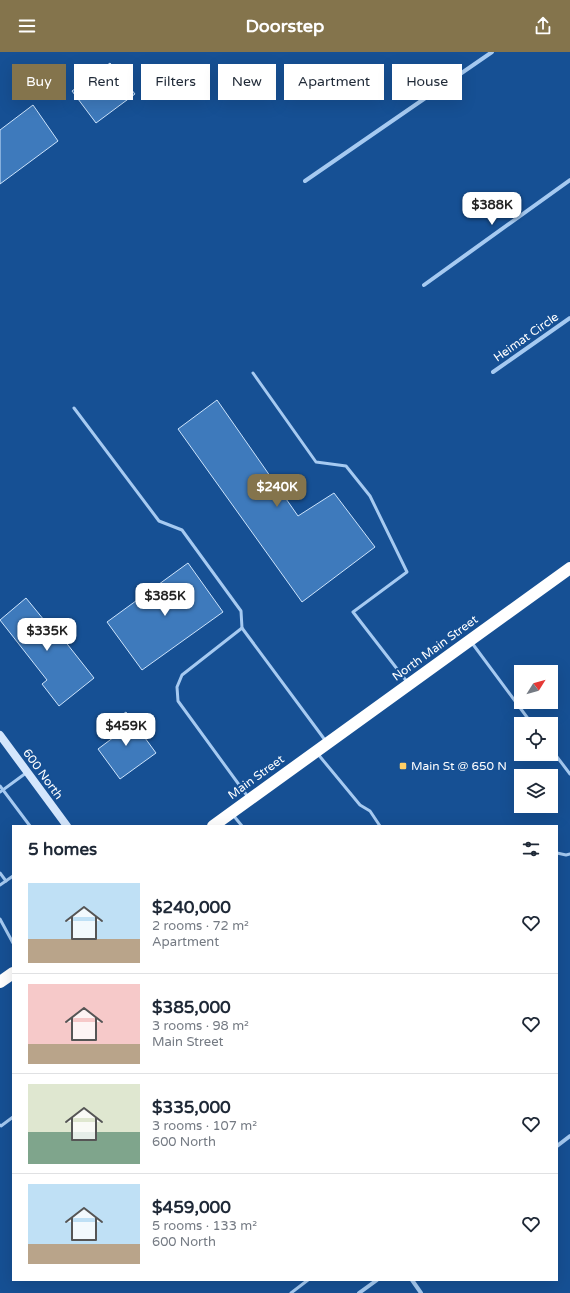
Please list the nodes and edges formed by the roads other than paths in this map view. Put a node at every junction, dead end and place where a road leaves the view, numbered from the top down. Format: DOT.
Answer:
graph roads {
  1 [pos="492,52"];
  2 [pos="570,180"];
  3 [pos="305,181"];
  4 [pos="424,286"];
  5 [pos="570,318"];
  6 [pos="493,372"];
  7 [pos="253,374"];
  8 [pos="74,408"];
  9 [pos="570,568"];
  10 [pos="242,628"];
  11 [pos="470,640"];
  12 [pos="409,684"];
  13 [pos="527,717"];
  14 [pos="0,735"];
  15 [pos="328,743"];
  16 [pos="316,751"];
  17 [pos="558,758"];
  18 [pos="27,772"];
  19 [pos="570,774"];
  20 [pos="0,786"];
  21 [pos="2,790"];
  22 [pos="250,800"];
  23 [pos="232,812"];
  24 [pos="29,825"];
  25 [pos="66,825"];
  26 [pos="214,825"];
  27 [pos="241,825"];
  28 [pos="379,825"];
  29 [pos="558,853"];
  30 [pos="570,854"];
  31 [pos="0,873"];
  32 [pos="12,877"];
  33 [pos="6,881"];
  34 [pos="0,885"];
  35 [pos="0,919"];
  36 [pos="12,941"];
  37 [pos="12,974"];
  38 [pos="0,982"];
  39 [pos="12,1118"];
  40 [pos="0,1126"];
  41 [pos="570,1136"];
  42 [pos="558,1145"];
  43 [pos="307,1281"];
  44 [pos="376,1281"];
  45 [pos="413,1281"];
  46 [pos="291,1293"];
  47 [pos="359,1293"];
  48 [pos="421,1293"];
  1 -- 3 [label="street"];
  2 -- 4 [label="street"];
  5 -- 6 [label="street, Heimat Circle"];
  7 -- 12 [label="lane"];
  8 -- 10 [label="lane"];
  9 -- 11 [label="highway, North Main Street"];
  10 -- 15 [label="lane"];
  10 -- 22 [label="lane"];
  11 -- 12 [label="highway, North Main Street"];
  11 -- 13 [label="lane"];
  12 -- 15 [label="highway, North Main Street"];
  14 -- 18 [label="street, 600 North"];
  15 -- 16 [label="highway, North Main Street"];
  16 -- 22 [label="highway, Main Street"];
  16 -- 28 [label="lane"];
  17 -- 19 [label="lane"];
  18 -- 21 [label="lane"];
  18 -- 25 [label="street, 600 North"];
  20 -- 21 [label="lane"];
  21 -- 24 [label="lane"];
  22 -- 23 [label="highway, Main Street"];
  23 -- 26 [label="highway, Main Street"];
  23 -- 27 [label="lane"];
  29 -- 30 [label="lane"];
  31 -- 33 [label="lane"];
  32 -- 33 [label="lane"];
  33 -- 34 [label="lane"];
  35 -- 36 [label="lane"];
  37 -- 38 [label="highway"];
  39 -- 40 [label="lane"];
  41 -- 42 [label="street"];
  43 -- 46 [label="lane"];
  44 -- 47 [label="street"];
  45 -- 48 [label="street"];
}
